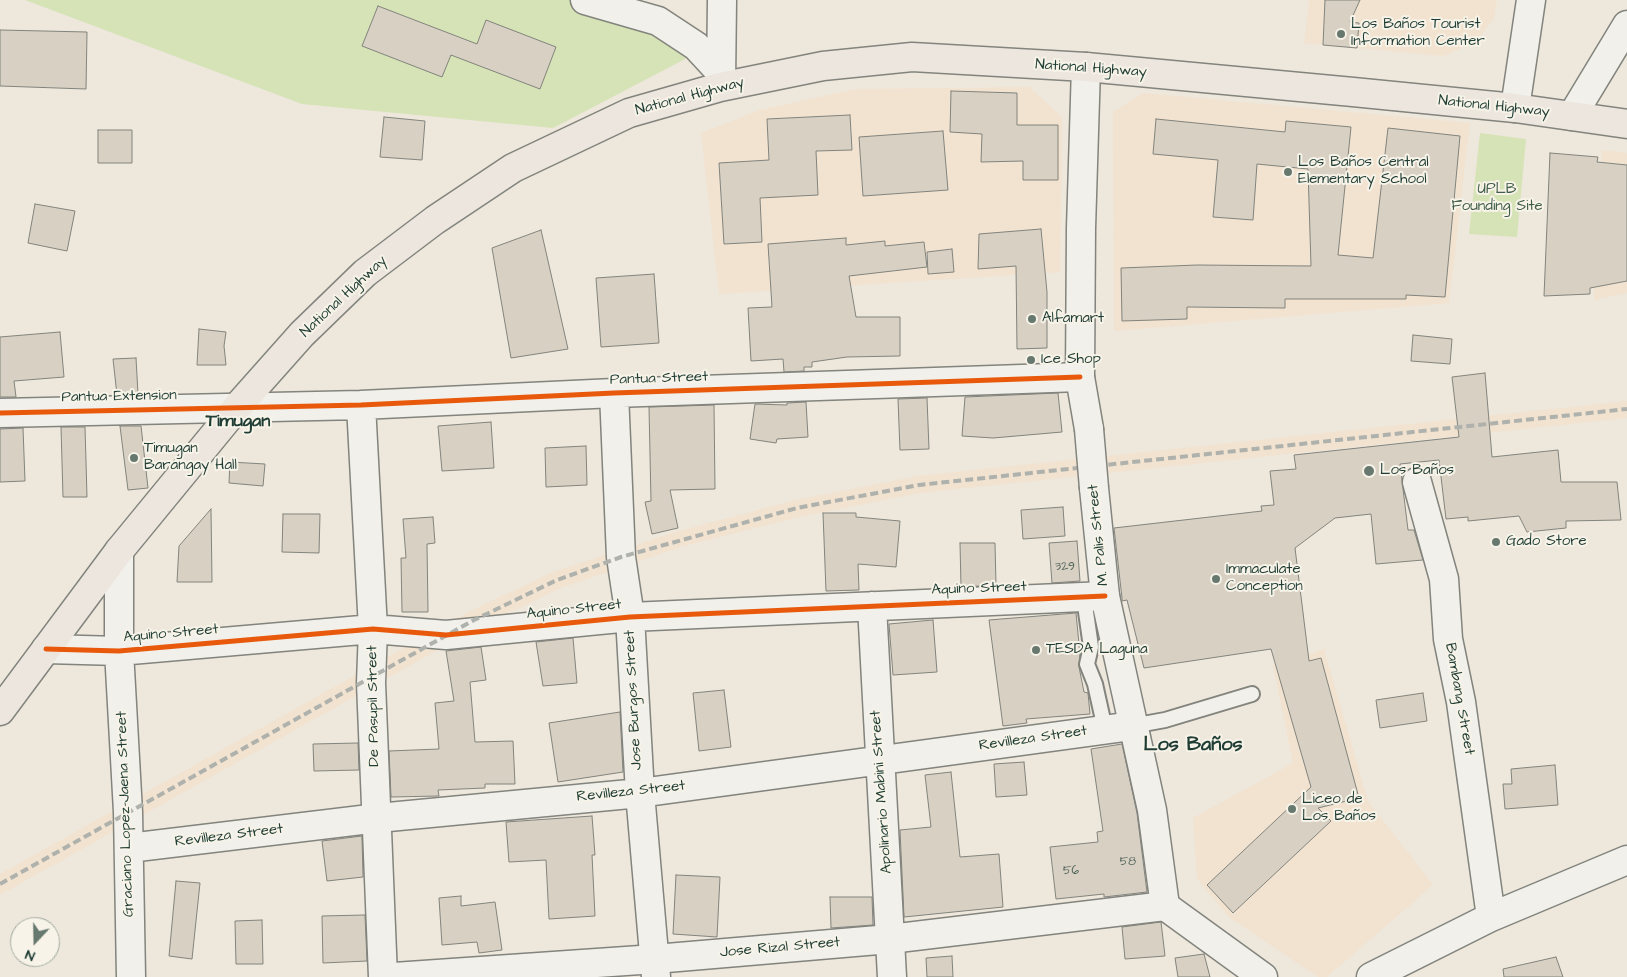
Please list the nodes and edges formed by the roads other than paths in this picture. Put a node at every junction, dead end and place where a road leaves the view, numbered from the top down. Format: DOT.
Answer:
graph roads {
  1 [pos="585,0"];
  2 [pos="722,0"];
  3 [pos="1531,0"];
  4 [pos="1627,25"];
  5 [pos="1086,67"];
  6 [pos="721,80"];
  7 [pos="1514,108"];
  8 [pos="1572,116"];
  9 [pos="1627,124"];
  10 [pos="1080,376"];
  11 [pos="614,393"];
  12 [pos="361,405"];
  13 [pos="238,406"];
  14 [pos="0,413"];
  15 [pos="1417,482"];
  16 [pos="119,551"];
  17 [pos="1095,597"];
  18 [pos="872,606"];
  19 [pos="630,616"];
  20 [pos="373,629"];
  21 [pos="46,648"];
  22 [pos="119,651"];
  23 [pos="1252,694"];
  24 [pos="0,711"];
  25 [pos="1132,726"];
  26 [pos="1104,729"];
  27 [pos="880,761"];
  28 [pos="640,792"];
  29 [pos="378,818"];
  30 [pos="129,848"];
  31 [pos="1627,860"];
  32 [pos="1165,906"];
  33 [pos="1490,917"];
  34 [pos="890,939"];
  35 [pos="656,968"];
  36 [pos="1252,975"];
  37 [pos="132,977"];
  38 [pos="383,977"];
  39 [pos="394,977"];
  40 [pos="892,977"];
  41 [pos="1371,977"];
  1 -- 6 [label="street"];
  2 -- 6 [label="street"];
  3 -- 7 [label="street"];
  4 -- 8 [label="street"];
  5 -- 6 [label="main road, National Highway"];
  5 -- 7 [label="main road, National Highway"];
  5 -- 10 [label="street, M. Palis Street"];
  6 -- 13 [label="main road, National Highway"];
  7 -- 8 [label="main road, National Highway"];
  8 -- 9 [label="main road, National Highway"];
  10 -- 11 [label="street, Pantua Street"];
  10 -- 17 [label="street, M. Palis Street, bridge"];
  11 -- 12 [label="street, Pantua Street"];
  11 -- 19 [label="street, Jose Burgos Street"];
  12 -- 13 [label="street, Pantua Street"];
  12 -- 20 [label="street, De Pasupil Street"];
  13 -- 14 [label="street, Pantua Extension"];
  13 -- 16 [label="main road, National Highway"];
  15 -- 33 [label="street, Bambang Street"];
  16 -- 21 [label="main road, National Highway"];
  16 -- 22 [label="street, Graciano Lopez-Jaena Street"];
  17 -- 18 [label="street, Aquino Street"];
  17 -- 25 [label="street, M. Palis Street"];
  17 -- 26 [label="lane"];
  18 -- 19 [label="street, Aquino Street"];
  18 -- 27 [label="street, Apolinario Mabini Street"];
  19 -- 20 [label="street, Aquino Street"];
  19 -- 28 [label="street, Jose Burgos Street"];
  20 -- 22 [label="street, Aquino Street"];
  20 -- 29 [label="street, De Pasupil Street"];
  21 -- 22 [label="street, Aquino Street"];
  21 -- 24 [label="main road, National Highway"];
  22 -- 30 [label="street, Graciano Lopez-Jaena Street"];
  23 -- 25 [label="lane"];
  25 -- 26 [label="street, Revilleza Street"];
  25 -- 32 [label="street, M. Palis Street"];
  26 -- 27 [label="street, Revilleza Street"];
  27 -- 28 [label="street, Revilleza Street"];
  27 -- 34 [label="street, Apolinario Mabini Street"];
  28 -- 29 [label="street, Revilleza Street"];
  28 -- 35 [label="street, Jose Burgos Street"];
  29 -- 30 [label="street, Revilleza Street"];
  29 -- 38 [label="street, De Pasupil Street"];
  30 -- 37 [label="street, Graciano Lopez-Jaena Street"];
  31 -- 33 [label="street"];
  32 -- 34 [label="street, Jose Rizal Street"];
  32 -- 36 [label="street"];
  33 -- 41 [label="street"];
  34 -- 35 [label="street, Jose Rizal Street"];
  34 -- 40 [label="street, Apolinario Mabini Street"];
  35 -- 39 [label="street, Jose Rizal Street"];
}
